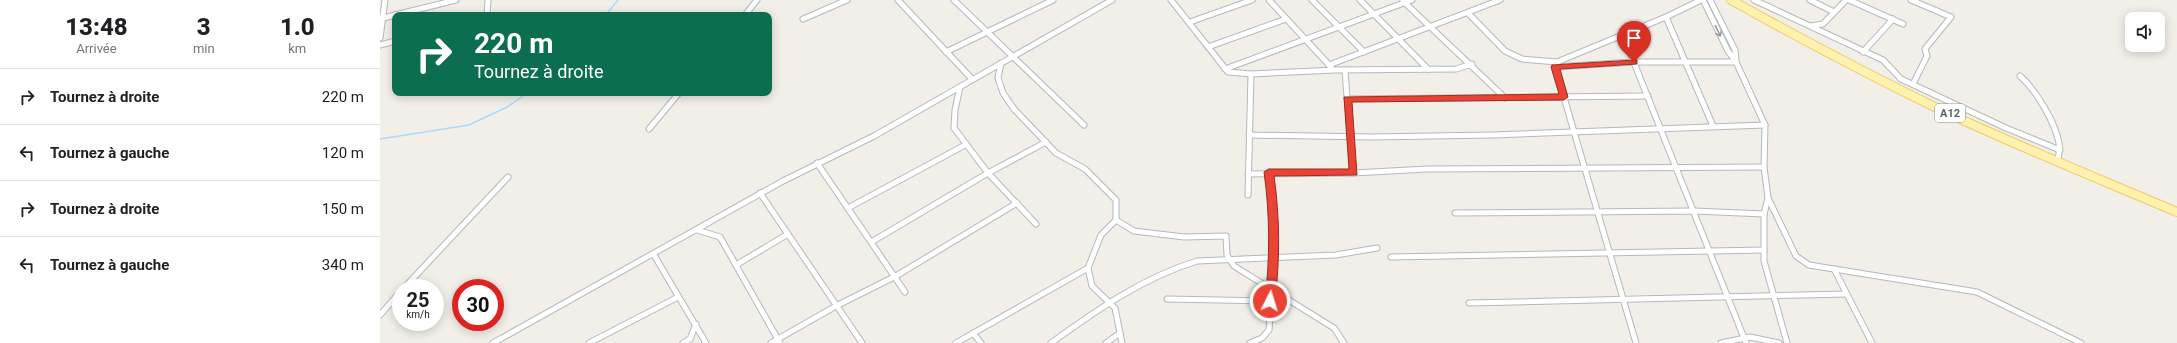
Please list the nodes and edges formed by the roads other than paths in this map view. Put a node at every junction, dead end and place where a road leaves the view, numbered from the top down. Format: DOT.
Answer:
graph roads {
  1 [pos="385,0"];
  2 [pos="456,0"];
  3 [pos="488,0"];
  4 [pos="757,0"];
  5 [pos="847,0"];
  6 [pos="898,0"];
  7 [pos="954,0"];
  8 [pos="1053,0"];
  9 [pos="1112,0"];
  10 [pos="1171,0"];
  11 [pos="1252,0"];
  12 [pos="1269,0"];
  13 [pos="1312,0"];
  14 [pos="1360,0"];
  15 [pos="1412,0"];
  16 [pos="1500,0"];
  17 [pos="1702,0"];
  18 [pos="1710,0"];
  19 [pos="1731,0"];
  20 [pos="1754,0"];
  21 [pos="1810,0"];
  22 [pos="1846,0"];
  23 [pos="1849,0"];
  24 [pos="1911,0"];
  25 [pos="1403,1"];
  26 [pos="407,12"];
  27 [pos="487,12"];
  28 [pos="747,12"];
  29 [pos="1834,12"];
  30 [pos="1468,13"];
  31 [pos="1374,14"];
  32 [pos="392,16"];
  33 [pos="1666,17"];
  34 [pos="381,18"];
  35 [pos="803,19"];
  36 [pos="1286,19"];
  37 [pos="1893,19"];
  38 [pos="1190,22"];
  39 [pos="1903,24"];
  40 [pos="1429,26"];
  41 [pos="1811,26"];
  42 [pos="1339,27"];
  43 [pos="987,32"];
  44 [pos="1623,35"];
  45 [pos="380,38"];
  46 [pos="1399,38"];
  47 [pos="1306,40"];
  48 [pos="392,42"];
  49 [pos="380,45"];
  50 [pos="1208,48"];
  51 [pos="946,52"];
  52 [pos="1364,52"];
  53 [pos="1863,52"];
  54 [pos="1012,56"];
  55 [pos="1634,62"];
  56 [pos="1685,62"];
  57 [pos="1736,62"];
  58 [pos="1001,63"];
  59 [pos="1472,64"];
  60 [pos="1329,65"];
  61 [pos="1556,65"];
  62 [pos="1225,69"];
  63 [pos="1428,69"];
  64 [pos="1335,70"];
  65 [pos="1345,71"];
  66 [pos="1251,74"];
  67 [pos="2020,76"];
  68 [pos="972,79"];
  69 [pos="1913,84"];
  70 [pos="960,87"];
  71 [pos="676,96"];
  72 [pos="1648,96"];
  73 [pos="1564,97"];
  74 [pos="1505,98"];
  75 [pos="1347,100"];
  76 [pos="1084,125"];
  77 [pos="1765,125"];
  78 [pos="1713,126"];
  79 [pos="649,129"];
  80 [pos="1661,129"];
  81 [pos="1573,133"];
  82 [pos="1249,135"];
  83 [pos="1350,137"];
  84 [pos="1046,142"];
  85 [pos="965,145"];
  86 [pos="2060,150"];
  87 [pos="2057,162"];
  88 [pos="817,163"];
  89 [pos="1676,167"];
  90 [pos="1764,167"];
  91 [pos="1584,168"];
  92 [pos="1269,172"];
  93 [pos="1353,173"];
  94 [pos="988,174"];
  95 [pos="1248,174"];
  96 [pos="508,178"];
  97 [pos="760,193"];
  98 [pos="1248,195"];
  99 [pos="1768,198"];
  100 [pos="1018,203"];
  101 [pos="848,208"];
  102 [pos="1694,211"];
  103 [pos="1455,212"];
  104 [pos="1597,212"];
  105 [pos="2177,212"];
  106 [pos="1764,214"];
  107 [pos="1116,220"];
  108 [pos="1036,224"];
  109 [pos="697,230"];
  110 [pos="788,234"];
  111 [pos="873,241"];
  112 [pos="1377,248"];
  113 [pos="1764,250"];
  114 [pos="1710,251"];
  115 [pos="1610,253"];
  116 [pos="654,255"];
  117 [pos="1274,258"];
  118 [pos="1391,258"];
  119 [pos="1228,260"];
  120 [pos="736,265"];
  121 [pos="1088,268"];
  122 [pos="1834,269"];
  123 [pos="896,276"];
  124 [pos="413,279"];
  125 [pos="1271,289"];
  126 [pos="905,292"];
  127 [pos="1846,294"];
  128 [pos="1775,296"];
  129 [pos="678,297"];
  130 [pos="1729,297"];
  131 [pos="1166,299"];
  132 [pos="1624,300"];
  133 [pos="392,301"];
  134 [pos="1270,301"];
  135 [pos="1469,302"];
  136 [pos="1110,303"];
  137 [pos="836,306"];
  138 [pos="380,315"];
  139 [pos="696,324"];
  140 [pos="973,333"];
  141 [pos="1120,333"];
  142 [pos="1742,336"];
  143 [pos="779,341"];
  144 [pos="493,343"];
  145 [pos="589,343"];
  146 [pos="683,343"];
  147 [pos="706,343"];
  148 [pos="771,343"];
  149 [pos="862,343"];
  150 [pos="956,343"];
  151 [pos="981,343"];
  152 [pos="1051,343"];
  153 [pos="1106,343"];
  154 [pos="1122,343"];
  155 [pos="1250,343"];
  156 [pos="1344,343"];
  157 [pos="1636,343"];
  158 [pos="1721,343"];
  159 [pos="1746,343"];
  160 [pos="1778,343"];
  161 [pos="1786,343"];
  162 [pos="1872,343"];
  163 [pos="2081,343"];
  1 -- 34 [label="street"];
  2 -- 26 [label="street"];
  3 -- 27 [label="street"];
  4 -- 28 [label="street"];
  5 -- 35 [label="street"];
  6 -- 51 [label="street"];
  7 -- 43 [label="street"];
  8 -- 43 [label="street"];
  9 -- 54 [label="street"];
  10 -- 38 [label="street"];
  11 -- 38 [label="street"];
  12 -- 36 [label="street"];
  13 -- 42 [label="street"];
  14 -- 31 [label="street"];
  15 -- 25 [label="street"];
  16 -- 30 [label="street"];
  17 -- 33 [label="street"];
  17 -- 57 [label="street, one-way"];
  18 -- 57 [label="street"];
  19 -- 87 [label="main road, A12"];
  20 -- 41 [label="street"];
  21 -- 29 [label="street"];
  22 -- 29 [label="street"];
  23 -- 37 [label="street"];
  24 -- 69 [label="street"];
  25 -- 31 [label="street"];
  25 -- 40 [label="street"];
  29 -- 41 [label="street"];
  30 -- 40 [label="street"];
  30 -- 61 [label="street"];
  31 -- 42 [label="street"];
  31 -- 46 [label="street"];
  32 -- 34 [label="street"];
  33 -- 44 [label="street"];
  33 -- 56 [label="street"];
  34 -- 45 [label="street"];
  36 -- 47 [label="street"];
  36 -- 50 [label="street"];
  37 -- 39 [label="street"];
  37 -- 53 [label="street"];
  38 -- 50 [label="street"];
  40 -- 46 [label="street"];
  40 -- 59 [label="street"];
  41 -- 53 [label="street"];
  42 -- 47 [label="street"];
  42 -- 52 [label="street"];
  43 -- 51 [label="street"];
  43 -- 54 [label="street"];
  44 -- 55 [label="street"];
  44 -- 61 [label="street"];
  46 -- 52 [label="street"];
  46 -- 63 [label="street"];
  47 -- 60 [label="street"];
  47 -- 62 [label="street"];
  48 -- 49 [label="street"];
  50 -- 62 [label="street"];
  51 -- 68 [label="street"];
  52 -- 60 [label="street"];
  53 -- 69 [label="street"];
  54 -- 58 [label="street"];
  54 -- 76 [label="street"];
  55 -- 56 [label="street"];
  55 -- 61 [label="street"];
  55 -- 72 [label="street"];
  56 -- 57 [label="street"];
  56 -- 78 [label="street"];
  57 -- 77 [label="street"];
  58 -- 68 [label="street"];
  58 -- 84 [label="street"];
  59 -- 63 [label="street"];
  59 -- 74 [label="street"];
  60 -- 64 [label="street"];
  61 -- 73 [label="street"];
  62 -- 66 [label="street"];
  63 -- 65 [label="street"];
  64 -- 65 [label="street"];
  64 -- 66 [label="street"];
  65 -- 75 [label="street"];
  66 -- 82 [label="street"];
  67 -- 86 [label="street"];
  68 -- 70 [label="street"];
  69 -- 86 [label="street"];
  70 -- 85 [label="street"];
  70 -- 88 [label="street"];
  71 -- 79 [label="street"];
  72 -- 73 [label="street"];
  72 -- 80 [label="street"];
  73 -- 74 [label="street"];
  73 -- 81 [label="street"];
  74 -- 75 [label="street"];
  75 -- 83 [label="street"];
  77 -- 78 [label="street"];
  77 -- 90 [label="street"];
  78 -- 80 [label="street"];
  80 -- 81 [label="street"];
  80 -- 89 [label="street"];
  81 -- 83 [label="street"];
  81 -- 91 [label="street"];
  82 -- 83 [label="street"];
  82 -- 95 [label="street"];
  83 -- 93 [label="street"];
  84 -- 94 [label="street"];
  84 -- 107 [label="street"];
  85 -- 94 [label="street"];
  85 -- 101 [label="street"];
  86 -- 87 [label="street"];
  87 -- 105 [label="main road, A12"];
  88 -- 97 [label="street"];
  88 -- 101 [label="street"];
  89 -- 90 [label="street"];
  89 -- 91 [label="street"];
  89 -- 102 [label="street"];
  90 -- 99 [label="street"];
  91 -- 93 [label="street"];
  91 -- 104 [label="street"];
  92 -- 93 [label="street"];
  92 -- 95 [label="street"];
  92 -- 117 [label="street"];
  94 -- 100 [label="street"];
  94 -- 111 [label="street"];
  95 -- 98 [label="street"];
  96 -- 124 [label="street"];
  97 -- 109 [label="street"];
  97 -- 110 [label="street"];
  99 -- 106 [label="street"];
  99 -- 122 [label="street"];
  100 -- 108 [label="street"];
  100 -- 123 [label="street"];
  101 -- 111 [label="street"];
  102 -- 104 [label="street"];
  102 -- 106 [label="street"];
  102 -- 114 [label="street"];
  103 -- 104 [label="street"];
  104 -- 115 [label="street"];
  106 -- 113 [label="street"];
  107 -- 119 [label="street"];
  107 -- 121 [label="street"];
  109 -- 116 [label="street"];
  109 -- 120 [label="street"];
  110 -- 120 [label="street"];
  110 -- 137 [label="street"];
  111 -- 123 [label="street"];
  112 -- 117 [label="street"];
  113 -- 114 [label="street"];
  113 -- 128 [label="street"];
  114 -- 115 [label="street"];
  114 -- 130 [label="street"];
  115 -- 118 [label="street"];
  115 -- 132 [label="street"];
  116 -- 129 [label="street"];
  116 -- 144 [label="street"];
  117 -- 119 [label="street"];
  117 -- 125 [label="street"];
  119 -- 125 [label="street"];
  119 -- 136 [label="street"];
  120 -- 143 [label="street"];
  121 -- 136 [label="street"];
  121 -- 140 [label="street"];
  122 -- 127 [label="street"];
  122 -- 163 [label="street"];
  123 -- 126 [label="street"];
  123 -- 137 [label="street"];
  125 -- 134 [label="street"];
  125 -- 156 [label="street"];
  127 -- 128 [label="street"];
  127 -- 162 [label="street"];
  128 -- 130 [label="street"];
  128 -- 161 [label="street"];
  129 -- 139 [label="street"];
  129 -- 145 [label="street"];
  130 -- 132 [label="street"];
  130 -- 142 [label="street"];
  131 -- 134 [label="street"];
  132 -- 135 [label="street"];
  132 -- 157 [label="street"];
  133 -- 138 [label="street"];
  134 -- 155 [label="street"];
  136 -- 141 [label="street"];
  136 -- 152 [label="street"];
  137 -- 143 [label="street"];
  137 -- 149 [label="street"];
  139 -- 146 [label="street"];
  139 -- 147 [label="street"];
  140 -- 150 [label="street"];
  140 -- 151 [label="street"];
  141 -- 153 [label="street"];
  141 -- 154 [label="street"];
  142 -- 158 [label="street"];
  142 -- 159 [label="street"];
  142 -- 160 [label="street"];
  143 -- 148 [label="street"];
}
